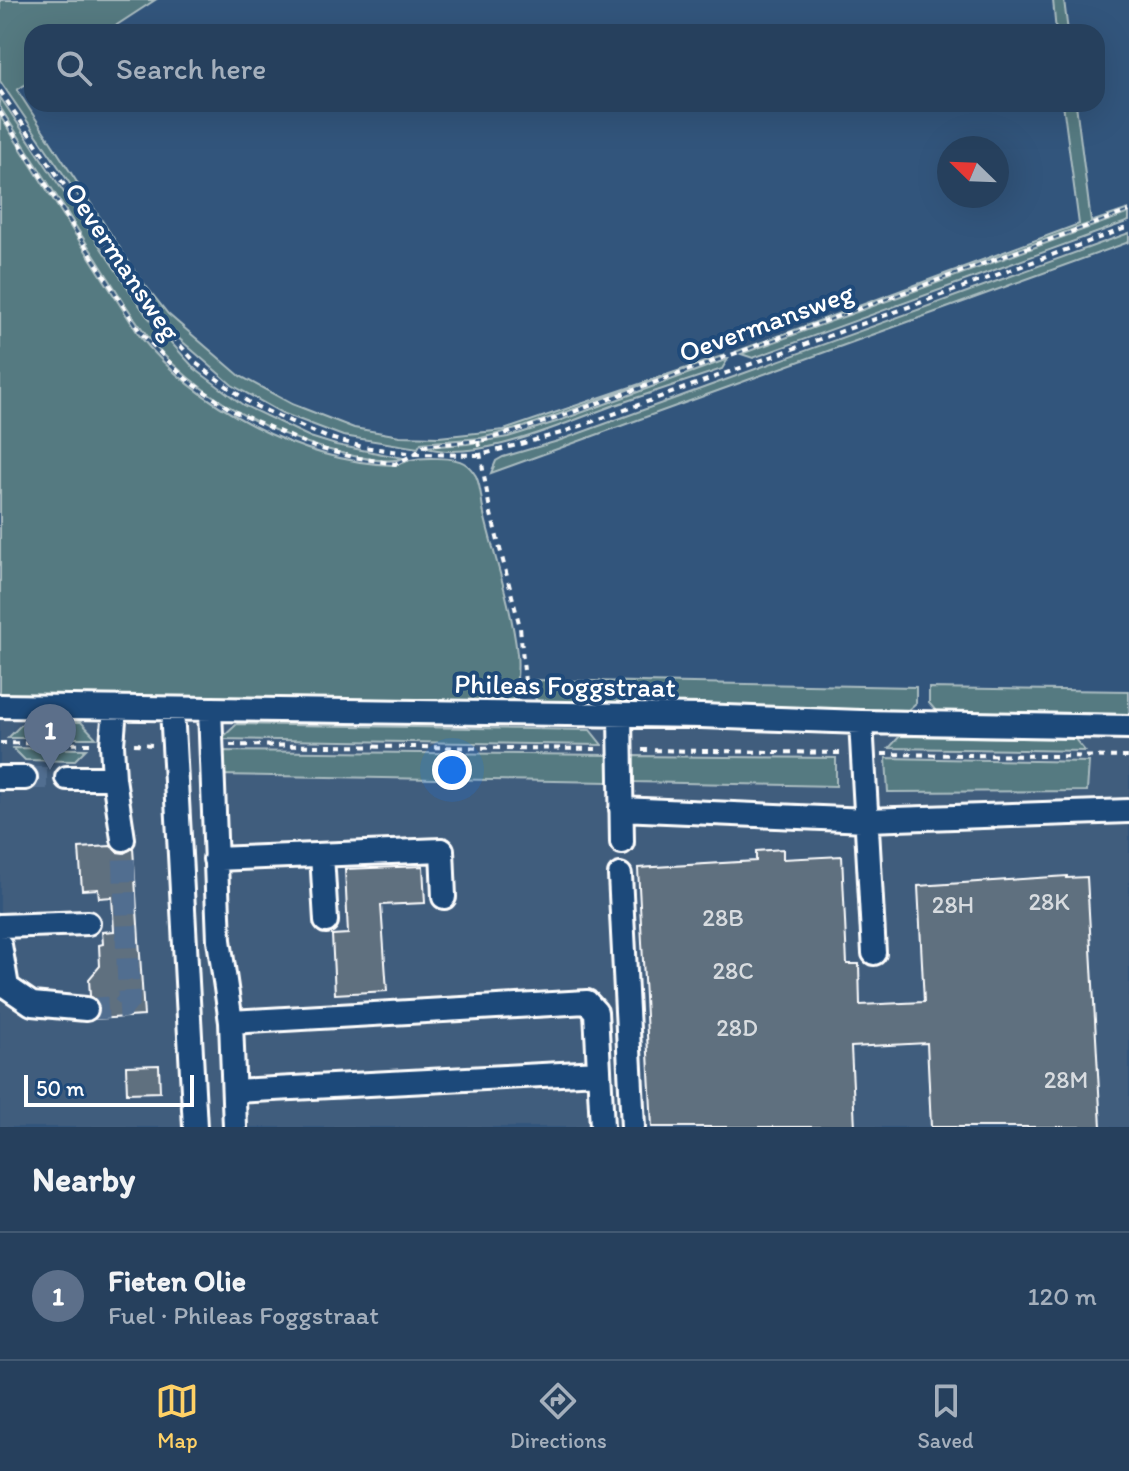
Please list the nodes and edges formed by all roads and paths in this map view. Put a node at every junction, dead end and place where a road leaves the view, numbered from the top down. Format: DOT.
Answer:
graph roads {
  1 [pos="0,91"];
  2 [pos="0,112"];
  3 [pos="1129,211"];
  4 [pos="1129,227"];
  5 [pos="478,441"];
  6 [pos="415,454"];
  7 [pos="480,455"];
  8 [pos="0,706"];
  9 [pos="115,708"];
  10 [pos="172,709"];
  11 [pos="210,710"];
  12 [pos="527,715"];
  13 [pos="620,716"];
  14 [pos="861,722"];
  15 [pos="1129,727"];
  16 [pos="0,743"];
  17 [pos="112,744"];
  18 [pos="174,745"];
  19 [pos="210,745"];
  20 [pos="620,750"];
  21 [pos="863,754"];
  22 [pos="1129,757"];
  23 [pos="0,778"];
  24 [pos="25,778"];
  25 [pos="67,778"];
  26 [pos="114,778"];
  27 [pos="621,809"];
  28 [pos="1129,811"];
  29 [pos="867,820"];
  30 [pos="123,839"];
  31 [pos="622,842"];
  32 [pos="322,855"];
  33 [pos="215,859"];
  34 [pos="620,875"];
  35 [pos="444,897"];
  36 [pos="326,921"];
  37 [pos="88,923"];
  38 [pos="0,926"];
  39 [pos="0,945"];
  40 [pos="874,953"];
  41 [pos="86,1009"];
  42 [pos="231,1022"];
  43 [pos="599,1072"];
  44 [pos="234,1091"];
  45 [pos="195,1127"];
  46 [pos="235,1127"];
  47 [pos="602,1127"];
  48 [pos="633,1127"];
  1 -- 6 [label="path, Oevermansweg"];
  2 -- 6 [label="path, Oevermansweg"];
  3 -- 5 [label="path, Oevermansweg"];
  4 -- 7 [label="path, Oevermansweg"];
  5 -- 6 [label="path, Oevermansweg"];
  5 -- 7 [label="path"];
  6 -- 7 [label="path, Oevermansweg"];
  7 -- 12 [label="path"];
  8 -- 9 [label="street, Phileas Foggstraat"];
  9 -- 10 [label="street, Phileas Foggstraat"];
  9 -- 17 [label="street"];
  10 -- 11 [label="street, Phileas Foggstraat"];
  10 -- 18 [label="street"];
  11 -- 12 [label="street, Phileas Foggstraat"];
  11 -- 19 [label="street"];
  12 -- 13 [label="street, Phileas Foggstraat"];
  13 -- 14 [label="street, Phileas Foggstraat"];
  13 -- 20 [label="street"];
  14 -- 15 [label="street, Phileas Foggstraat"];
  14 -- 21 [label="street"];
  16 -- 17 [label="path"];
  17 -- 18 [label="path"];
  17 -- 26 [label="street"];
  18 -- 45 [label="street"];
  19 -- 20 [label="path"];
  19 -- 33 [label="street"];
  20 -- 21 [label="path"];
  20 -- 27 [label="street"];
  21 -- 22 [label="path"];
  21 -- 29 [label="street"];
  23 -- 24 [label="street"];
  25 -- 26 [label="street"];
  26 -- 30 [label="street"];
  27 -- 29 [label="street"];
  27 -- 31 [label="street"];
  28 -- 29 [label="street"];
  29 -- 40 [label="street"];
  32 -- 33 [label="street"];
  32 -- 35 [label="street"];
  32 -- 36 [label="street"];
  33 -- 42 [label="street"];
  34 -- 48 [label="street"];
  37 -- 38 [label="street"];
  39 -- 41 [label="street"];
  42 -- 43 [label="street"];
  42 -- 44 [label="street"];
  43 -- 44 [label="street"];
  43 -- 47 [label="street"];
  44 -- 46 [label="street"];
}
